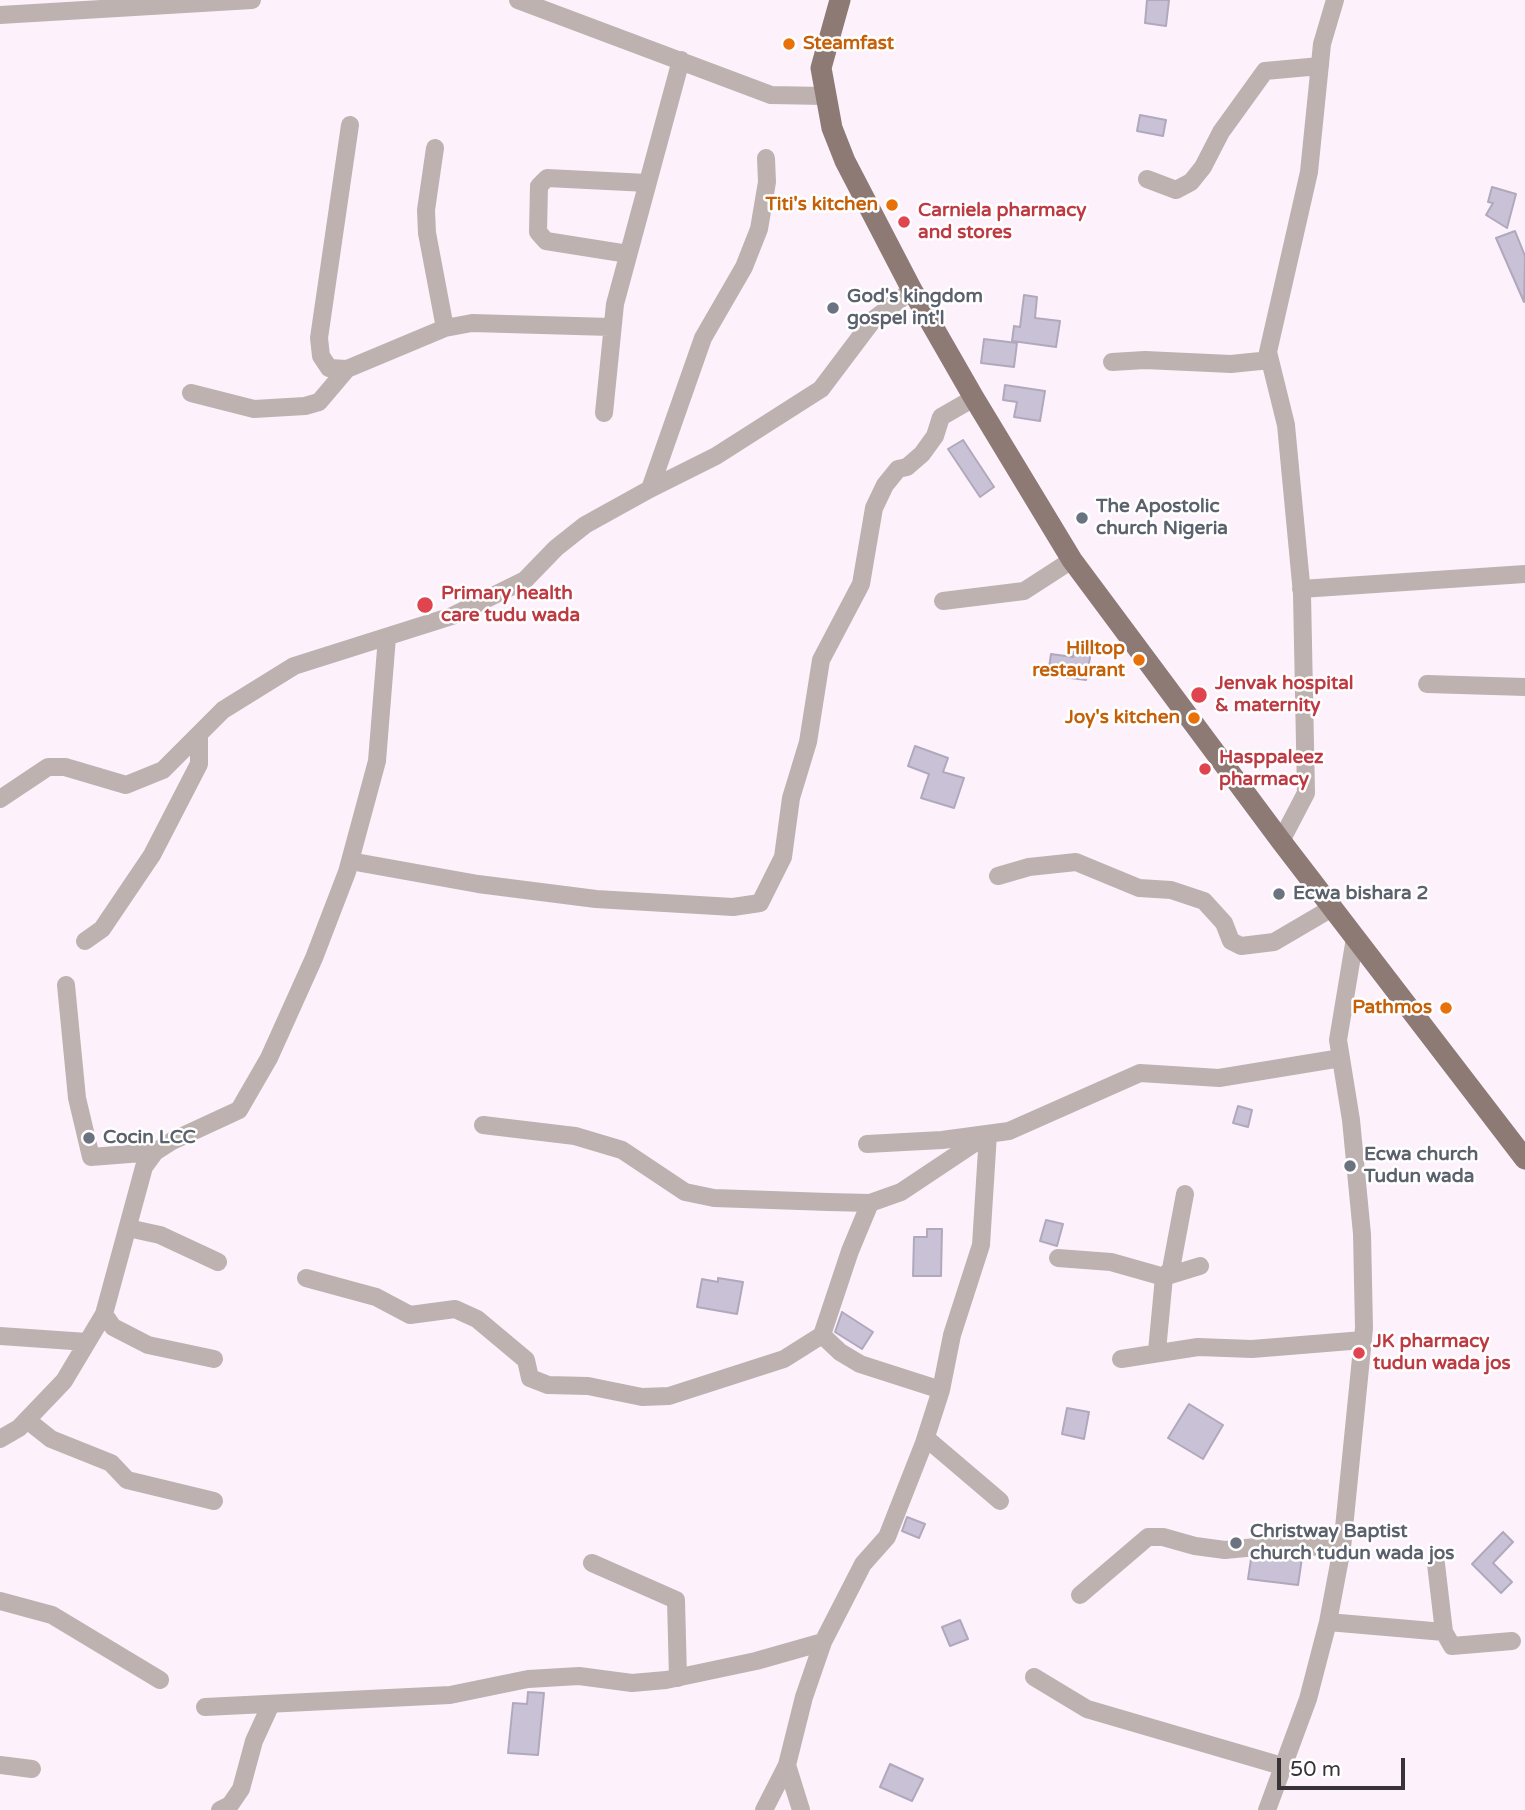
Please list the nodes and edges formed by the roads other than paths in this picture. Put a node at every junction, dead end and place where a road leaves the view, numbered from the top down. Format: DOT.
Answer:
graph roads {
  1 [pos="251,0"];
  2 [pos="518,0"];
  3 [pos="840,0"];
  4 [pos="1335,0"];
  5 [pos="0,15"];
  6 [pos="681,60"];
  7 [pos="1320,66"];
  8 [pos="824,96"];
  9 [pos="350,125"];
  10 [pos="435,148"];
  11 [pos="766,158"];
  12 [pos="1147,179"];
  13 [pos="647,183"];
  14 [pos="628,254"];
  15 [pos="912,290"];
  16 [pos="610,327"];
  17 [pos="445,328"];
  18 [pos="1270,360"];
  19 [pos="1112,362"];
  20 [pos="347,369"];
  21 [pos="191,393"];
  22 [pos="974,398"];
  23 [pos="604,413"];
  24 [pos="650,489"];
  25 [pos="1072,559"];
  26 [pos="1525,574"];
  27 [pos="1301,589"];
  28 [pos="943,601"];
  29 [pos="387,637"];
  30 [pos="1427,684"];
  31 [pos="1525,687"];
  32 [pos="200,735"];
  33 [pos="0,799"];
  34 [pos="1281,841"];
  35 [pos="350,861"];
  36 [pos="998,876"];
  37 [pos="1332,908"];
  38 [pos="1355,938"];
  39 [pos="85,941"];
  40 [pos="66,985"];
  41 [pos="1341,1058"];
  42 [pos="483,1125"];
  43 [pos="988,1134"];
  44 [pos="867,1144"];
  45 [pos="155,1152"];
  46 [pos="1525,1158"];
  47 [pos="1185,1194"];
  48 [pos="870,1203"];
  49 [pos="128,1228"];
  50 [pos="1058,1258"];
  51 [pos="218,1262"];
  52 [pos="1200,1266"];
  53 [pos="1164,1277"];
  54 [pos="306,1278"];
  55 [pos="104,1314"];
  56 [pos="822,1335"];
  57 [pos="0,1336"];
  58 [pos="1363,1340"];
  59 [pos="87,1342"];
  60 [pos="1157,1352"];
  61 [pos="214,1359"];
  62 [pos="1121,1359"];
  63 [pos="941,1390"];
  64 [pos="27,1420"];
  65 [pos="926,1438"];
  66 [pos="0,1439"];
  67 [pos="214,1501"];
  68 [pos="1000,1501"];
  69 [pos="1342,1548"];
  70 [pos="592,1563"];
  71 [pos="1436,1564"];
  72 [pos="1080,1595"];
  73 [pos="0,1601"];
  74 [pos="1328,1622"];
  75 [pos="1444,1632"];
  76 [pos="1512,1641"];
  77 [pos="823,1642"];
  78 [pos="1034,1677"];
  79 [pos="678,1678"];
  80 [pos="160,1680"];
  81 [pos="271,1704"];
  82 [pos="205,1707"];
  83 [pos="0,1765"];
  84 [pos="787,1765"];
  85 [pos="1282,1766"];
  86 [pos="32,1769"];
  87 [pos="220,1810"];
  88 [pos="764,1810"];
  89 [pos="801,1810"];
  90 [pos="1267,1810"];
  1 -- 5 [label="street"];
  2 -- 6 [label="street"];
  3 -- 8 [label="main road"];
  4 -- 7 [label="street"];
  6 -- 8 [label="street"];
  6 -- 13 [label="street"];
  7 -- 12 [label="street"];
  7 -- 18 [label="street"];
  8 -- 15 [label="main road"];
  9 -- 20 [label="street"];
  10 -- 17 [label="street"];
  11 -- 24 [label="street"];
  13 -- 14 [label="street"];
  13 -- 14 [label="street"];
  14 -- 16 [label="street"];
  15 -- 22 [label="main road"];
  15 -- 24 [label="street"];
  16 -- 17 [label="street"];
  16 -- 23 [label="street"];
  17 -- 20 [label="street"];
  18 -- 19 [label="street"];
  18 -- 27 [label="street"];
  20 -- 21 [label="street"];
  22 -- 25 [label="main road"];
  22 -- 35 [label="street"];
  24 -- 29 [label="street"];
  25 -- 28 [label="street"];
  25 -- 34 [label="main road"];
  26 -- 27 [label="street"];
  27 -- 34 [label="street"];
  29 -- 32 [label="street"];
  29 -- 35 [label="street"];
  30 -- 31 [label="street"];
  32 -- 33 [label="street"];
  32 -- 39 [label="street"];
  34 -- 37 [label="main road"];
  35 -- 45 [label="street"];
  36 -- 37 [label="street"];
  37 -- 38 [label="main road"];
  38 -- 41 [label="street"];
  38 -- 46 [label="main road"];
  40 -- 45 [label="street"];
  41 -- 43 [label="street"];
  41 -- 58 [label="street"];
  42 -- 48 [label="street"];
  43 -- 44 [label="street"];
  43 -- 48 [label="street"];
  43 -- 63 [label="street"];
  45 -- 49 [label="street"];
  47 -- 53 [label="street"];
  48 -- 56 [label="street"];
  49 -- 51 [label="street"];
  49 -- 55 [label="street"];
  50 -- 53 [label="street"];
  52 -- 53 [label="street"];
  53 -- 60 [label="street"];
  54 -- 56 [label="street"];
  55 -- 59 [label="street"];
  55 -- 61 [label="street"];
  56 -- 63 [label="street"];
  57 -- 59 [label="street"];
  58 -- 60 [label="street"];
  58 -- 69 [label="street"];
  59 -- 64 [label="street"];
  60 -- 62 [label="street"];
  63 -- 65 [label="street"];
  64 -- 66 [label="street"];
  64 -- 67 [label="street"];
  65 -- 68 [label="street"];
  65 -- 77 [label="street"];
  69 -- 72 [label="street"];
  69 -- 74 [label="street"];
  70 -- 79 [label="street"];
  71 -- 75 [label="street"];
  73 -- 80 [label="street"];
  74 -- 75 [label="street"];
  74 -- 85 [label="street"];
  75 -- 76 [label="street"];
  77 -- 79 [label="street"];
  77 -- 84 [label="street"];
  78 -- 85 [label="street"];
  79 -- 81 [label="street"];
  81 -- 82 [label="street"];
  81 -- 87 [label="street"];
  83 -- 86 [label="street"];
  84 -- 88 [label="street"];
  84 -- 89 [label="street"];
  85 -- 90 [label="street"];
}
